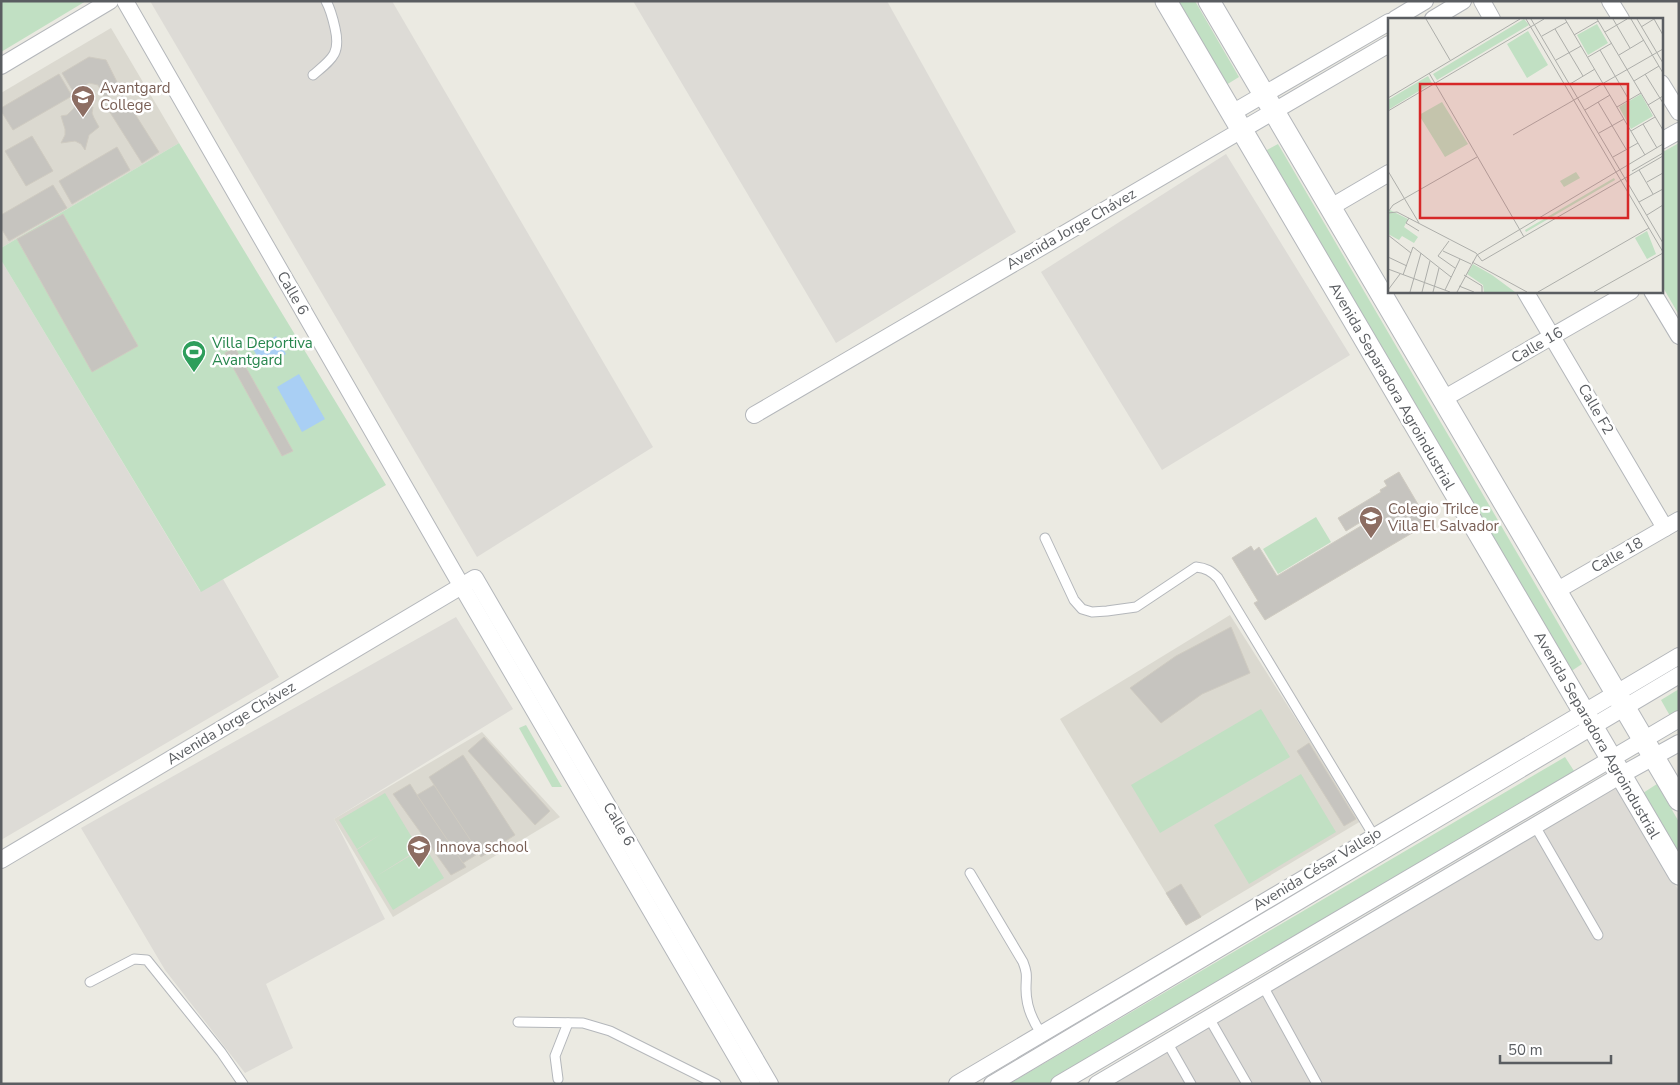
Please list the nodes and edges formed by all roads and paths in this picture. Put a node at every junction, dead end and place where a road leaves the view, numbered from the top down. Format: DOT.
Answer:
graph roads {
  1 [pos="110,1"];
  2 [pos="125,1"];
  3 [pos="326,1"];
  4 [pos="1166,1"];
  5 [pos="1209,1"];
  6 [pos="1425,1"];
  7 [pos="1463,1"];
  8 [pos="1482,1"];
  9 [pos="1610,1"];
  10 [pos="1397,18"];
  11 [pos="1435,18"];
  12 [pos="1491,18"];
  13 [pos="1620,18"];
  14 [pos="1388,23"];
  15 [pos="1388,44"];
  16 [pos="1,66"];
  17 [pos="313,75"];
  18 [pos="1662,86"];
  19 [pos="1269,103"];
  20 [pos="1679,112"];
  21 [pos="1237,121"];
  22 [pos="1679,130"];
  23 [pos="1662,140"];
  24 [pos="1388,174"];
  25 [pos="1331,207"];
  26 [pos="1526,292"];
  27 [pos="1629,292"];
  28 [pos="1653,292"];
  29 [pos="1553,336"];
  30 [pos="1679,336"];
  31 [pos="1443,399"];
  32 [pos="754,414"];
  33 [pos="1672,524"];
  34 [pos="1045,538"];
  35 [pos="462,585"];
  36 [pos="1556,591"];
  37 [pos="1679,656"];
  38 [pos="1679,675"];
  39 [pos="1620,701"];
  40 [pos="1588,719"];
  41 [pos="1679,720"];
  42 [pos="1679,743"];
  43 [pos="1648,748"];
  44 [pos="1615,767"];
  45 [pos="1679,800"];
  46 [pos="1535,826"];
  47 [pos="1374,836"];
  48 [pos="1,860"];
  49 [pos="970,873"];
  50 [pos="1679,874"];
  51 [pos="1598,935"];
  52 [pos="90,982"];
  53 [pos="1263,986"];
  54 [pos="1210,1018"];
  55 [pos="518,1022"];
  56 [pos="568,1023"];
  57 [pos="1041,1033"];
  58 [pos="1167,1042"];
  59 [pos="558,1080"];
  60 [pos="763,1083"];
  61 [pos="243,1084"];
  62 [pos="716,1084"];
  63 [pos="957,1084"];
  64 [pos="992,1084"];
  65 [pos="1059,1084"];
  66 [pos="1097,1084"];
  67 [pos="1191,1084"];
  68 [pos="1247,1084"];
  69 [pos="1317,1084"];
  1 -- 16 [label="street"];
  2 -- 35 [label="street, Calle 6"];
  3 -- 17 [label="lane"];
  4 -- 21 [label="street, Avenida Separadora Agroindustrial"];
  5 -- 19 [label="street"];
  6 -- 10 [label="street"];
  7 -- 11 [label="street"];
  8 -- 12 [label="street"];
  9 -- 13 [label="street"];
  14 -- 19 [label="street, Avenida Jorge Chávez"];
  15 -- 19 [label="street, Avenida Jorge Chávez"];
  18 -- 20 [label="street"];
  19 -- 21 [label="street, Avenida Jorge Chávez"];
  19 -- 25 [label="street"];
  21 -- 32 [label="street, Avenida Jorge Chávez"];
  21 -- 40 [label="street, Avenida Separadora Agroindustrial"];
  22 -- 23 [label="street"];
  24 -- 25 [label="street"];
  25 -- 31 [label="street"];
  26 -- 29 [label="street, Calle F2"];
  27 -- 29 [label="street, Calle 16"];
  28 -- 30 [label="street"];
  29 -- 31 [label="street, Calle 16"];
  29 -- 33 [label="street, Calle F2"];
  31 -- 36 [label="street"];
  33 -- 36 [label="street, Calle 18"];
  34 -- 47 [label="lane"];
  35 -- 48 [label="street, Avenida Jorge Chávez"];
  35 -- 60 [label="street, Calle 6"];
  36 -- 39 [label="street"];
  37 -- 39 [label="street, Avenida César Vallejo"];
  38 -- 39 [label="street, Avenida César Vallejo"];
  39 -- 40 [label="street, Avenida César Vallejo"];
  39 -- 43 [label="street"];
  40 -- 44 [label="street, Avenida Separadora Agroindustrial"];
  40 -- 47 [label="street, Avenida César Vallejo"];
  40 -- 64 [label="street, Avenida César Vallejo"];
  41 -- 43 [label="street"];
  42 -- 43 [label="street"];
  43 -- 44 [label="street"];
  43 -- 45 [label="street"];
  44 -- 46 [label="street"];
  44 -- 50 [label="street, Avenida Separadora Agroindustrial"];
  44 -- 65 [label="street"];
  46 -- 51 [label="lane"];
  46 -- 53 [label="street"];
  47 -- 57 [label="street, Avenida César Vallejo"];
  49 -- 57 [label="lane"];
  52 -- 61 [label="lane"];
  53 -- 54 [label="street"];
  53 -- 69 [label="lane"];
  54 -- 58 [label="street"];
  54 -- 68 [label="lane"];
  55 -- 56 [label="lane"];
  56 -- 59 [label="lane"];
  56 -- 62 [label="lane"];
  57 -- 63 [label="street, Avenida César Vallejo"];
  58 -- 66 [label="street"];
  58 -- 67 [label="lane"];
}
